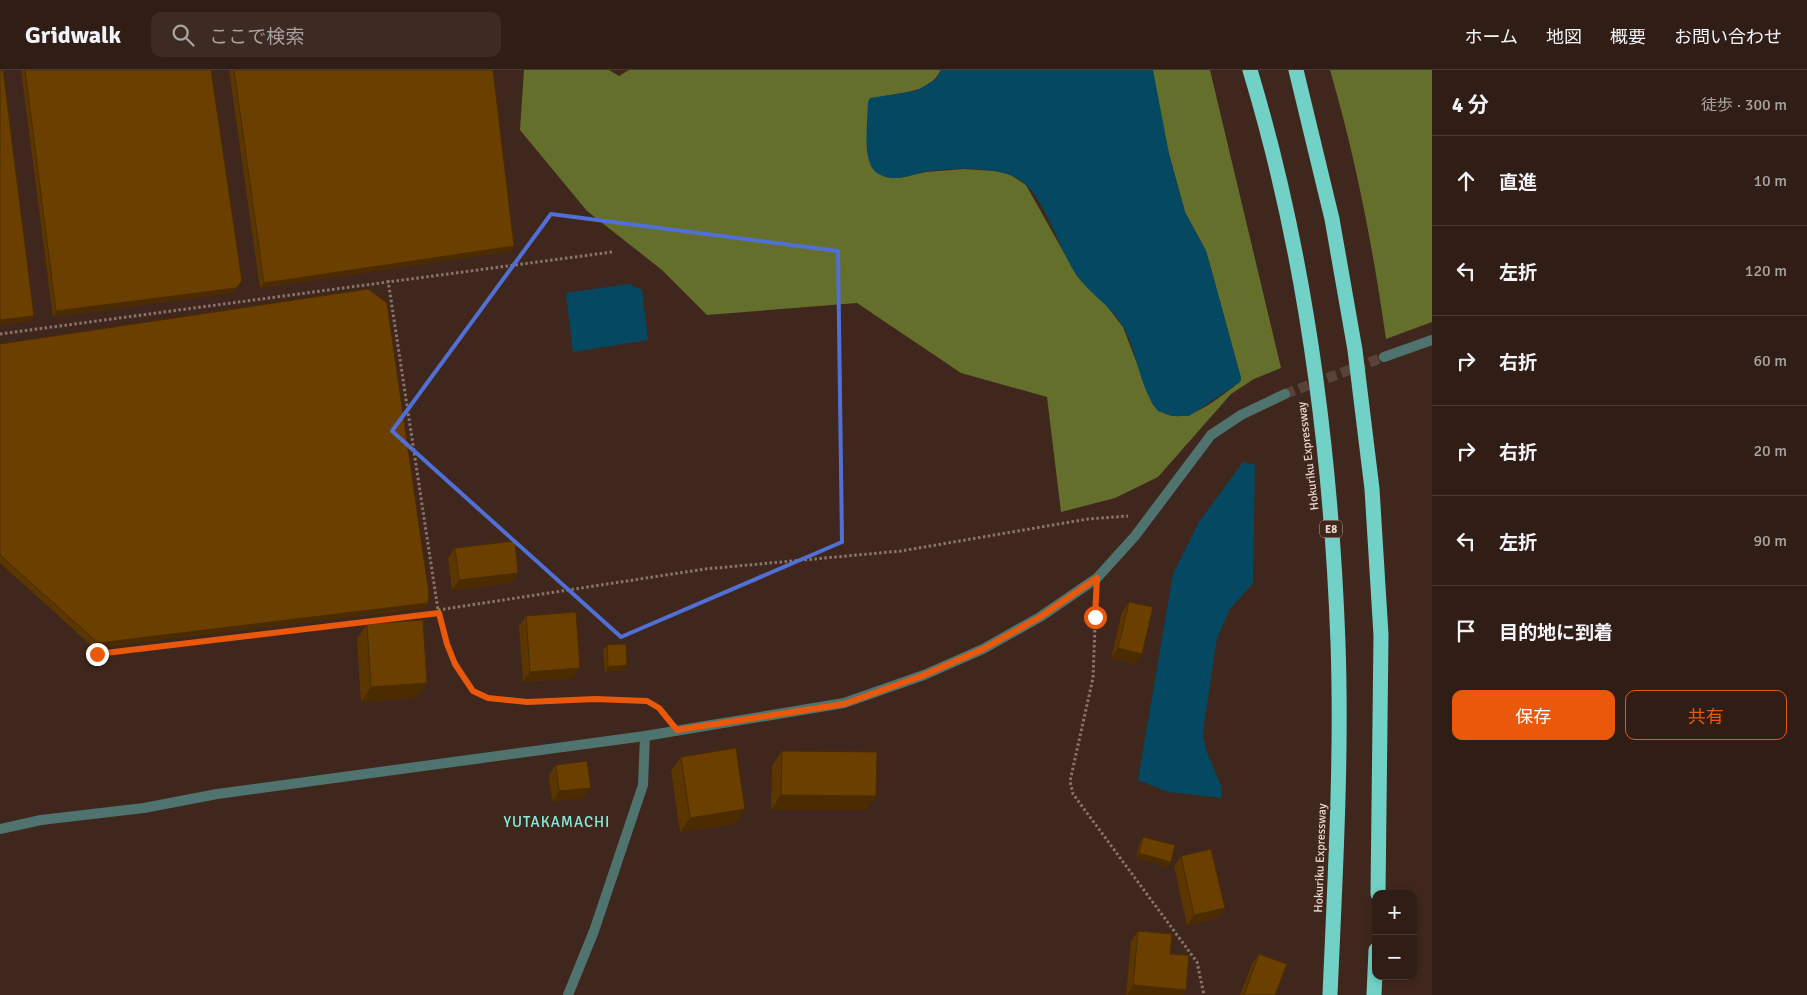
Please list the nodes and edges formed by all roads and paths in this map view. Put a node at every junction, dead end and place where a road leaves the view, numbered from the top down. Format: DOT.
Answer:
graph roads {
  1 [pos="1250,70"];
  2 [pos="1296,70"];
  3 [pos="612,252"];
  4 [pos="388,280"];
  5 [pos="0,334"];
  6 [pos="1432,340"];
  7 [pos="1384,357"];
  8 [pos="1285,394"];
  9 [pos="1149,517"];
  10 [pos="1097,578"];
  11 [pos="438,611"];
  12 [pos="97,654"];
  13 [pos="677,730"];
  14 [pos="645,736"];
  15 [pos="0,829"];
  16 [pos="1378,890"];
  17 [pos="1375,980"];
  18 [pos="568,995"];
  19 [pos="1204,995"];
  20 [pos="1330,995"];
  21 [pos="1374,995"];
  1 -- 20 [label="highway, Hokuriku Expressway / E8"];
  2 -- 16 [label="highway"];
  3 -- 4 [label="path"];
  4 -- 5 [label="path"];
  4 -- 11 [label="path"];
  6 -- 7 [label="street"];
  8 -- 9 [label="street"];
  9 -- 10 [label="street"];
  9 -- 11 [label="path"];
  10 -- 13 [label="street"];
  10 -- 19 [label="path"];
  11 -- 12 [label="path"];
  11 -- 13 [label="path"];
  13 -- 14 [label="street"];
  14 -- 15 [label="street"];
  14 -- 18 [label="street"];
  17 -- 21 [label="highway"];
}
